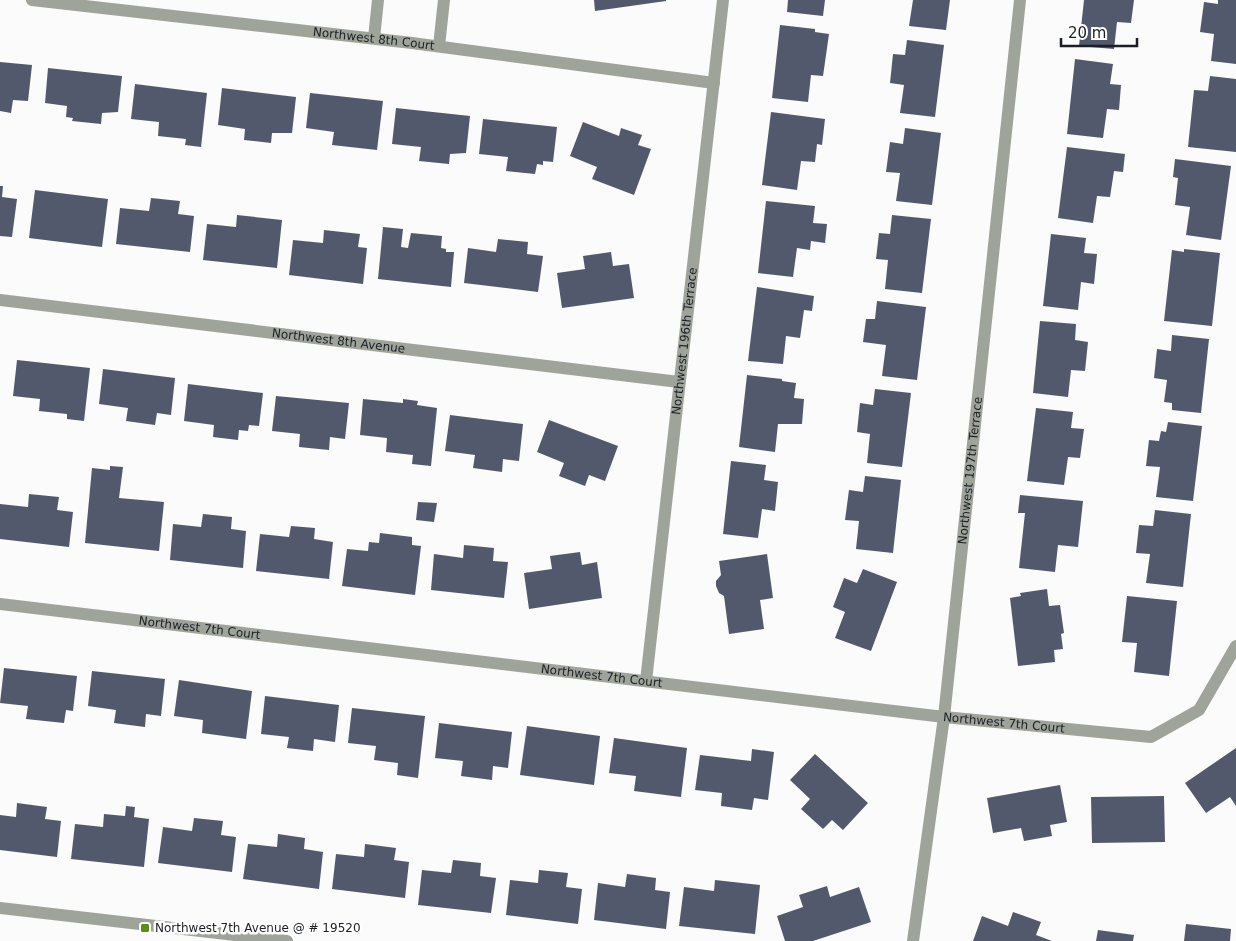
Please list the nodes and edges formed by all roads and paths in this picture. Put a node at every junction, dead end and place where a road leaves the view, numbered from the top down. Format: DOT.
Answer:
graph roads {
  1 [pos="32,0"];
  2 [pos="378,0"];
  3 [pos="444,0"];
  4 [pos="723,0"];
  5 [pos="1020,0"];
  6 [pos="138,6"];
  7 [pos="374,38"];
  8 [pos="439,46"];
  9 [pos="714,84"];
  10 [pos="0,300"];
  11 [pos="679,382"];
  12 [pos="0,604"];
  13 [pos="1236,646"];
  14 [pos="646,681"];
  15 [pos="944,717"];
  16 [pos="0,908"];
  17 [pos="287,941"];
  18 [pos="913,941"];
  1 -- 6 [label="street, Northwest 8th Court"];
  2 -- 7 [label="street"];
  3 -- 8 [label="street"];
  4 -- 9 [label="street, Northwest 196th Terrace"];
  5 -- 15 [label="street, Northwest 197th Terrace"];
  6 -- 7 [label="street, Northwest 8th Court"];
  7 -- 8 [label="street, Northwest 8th Court"];
  8 -- 9 [label="street, Northwest 8th Court"];
  9 -- 11 [label="street, Northwest 196th Terrace"];
  10 -- 11 [label="street, Northwest 8th Avenue"];
  11 -- 14 [label="street, Northwest 196th Terrace"];
  12 -- 14 [label="street, Northwest 7th Court"];
  13 -- 15 [label="street, Northwest 7th Court"];
  14 -- 15 [label="street, Northwest 7th Court"];
  15 -- 18 [label="street, Northwest 197th Terrace"];
  16 -- 17 [label="street"];
}
